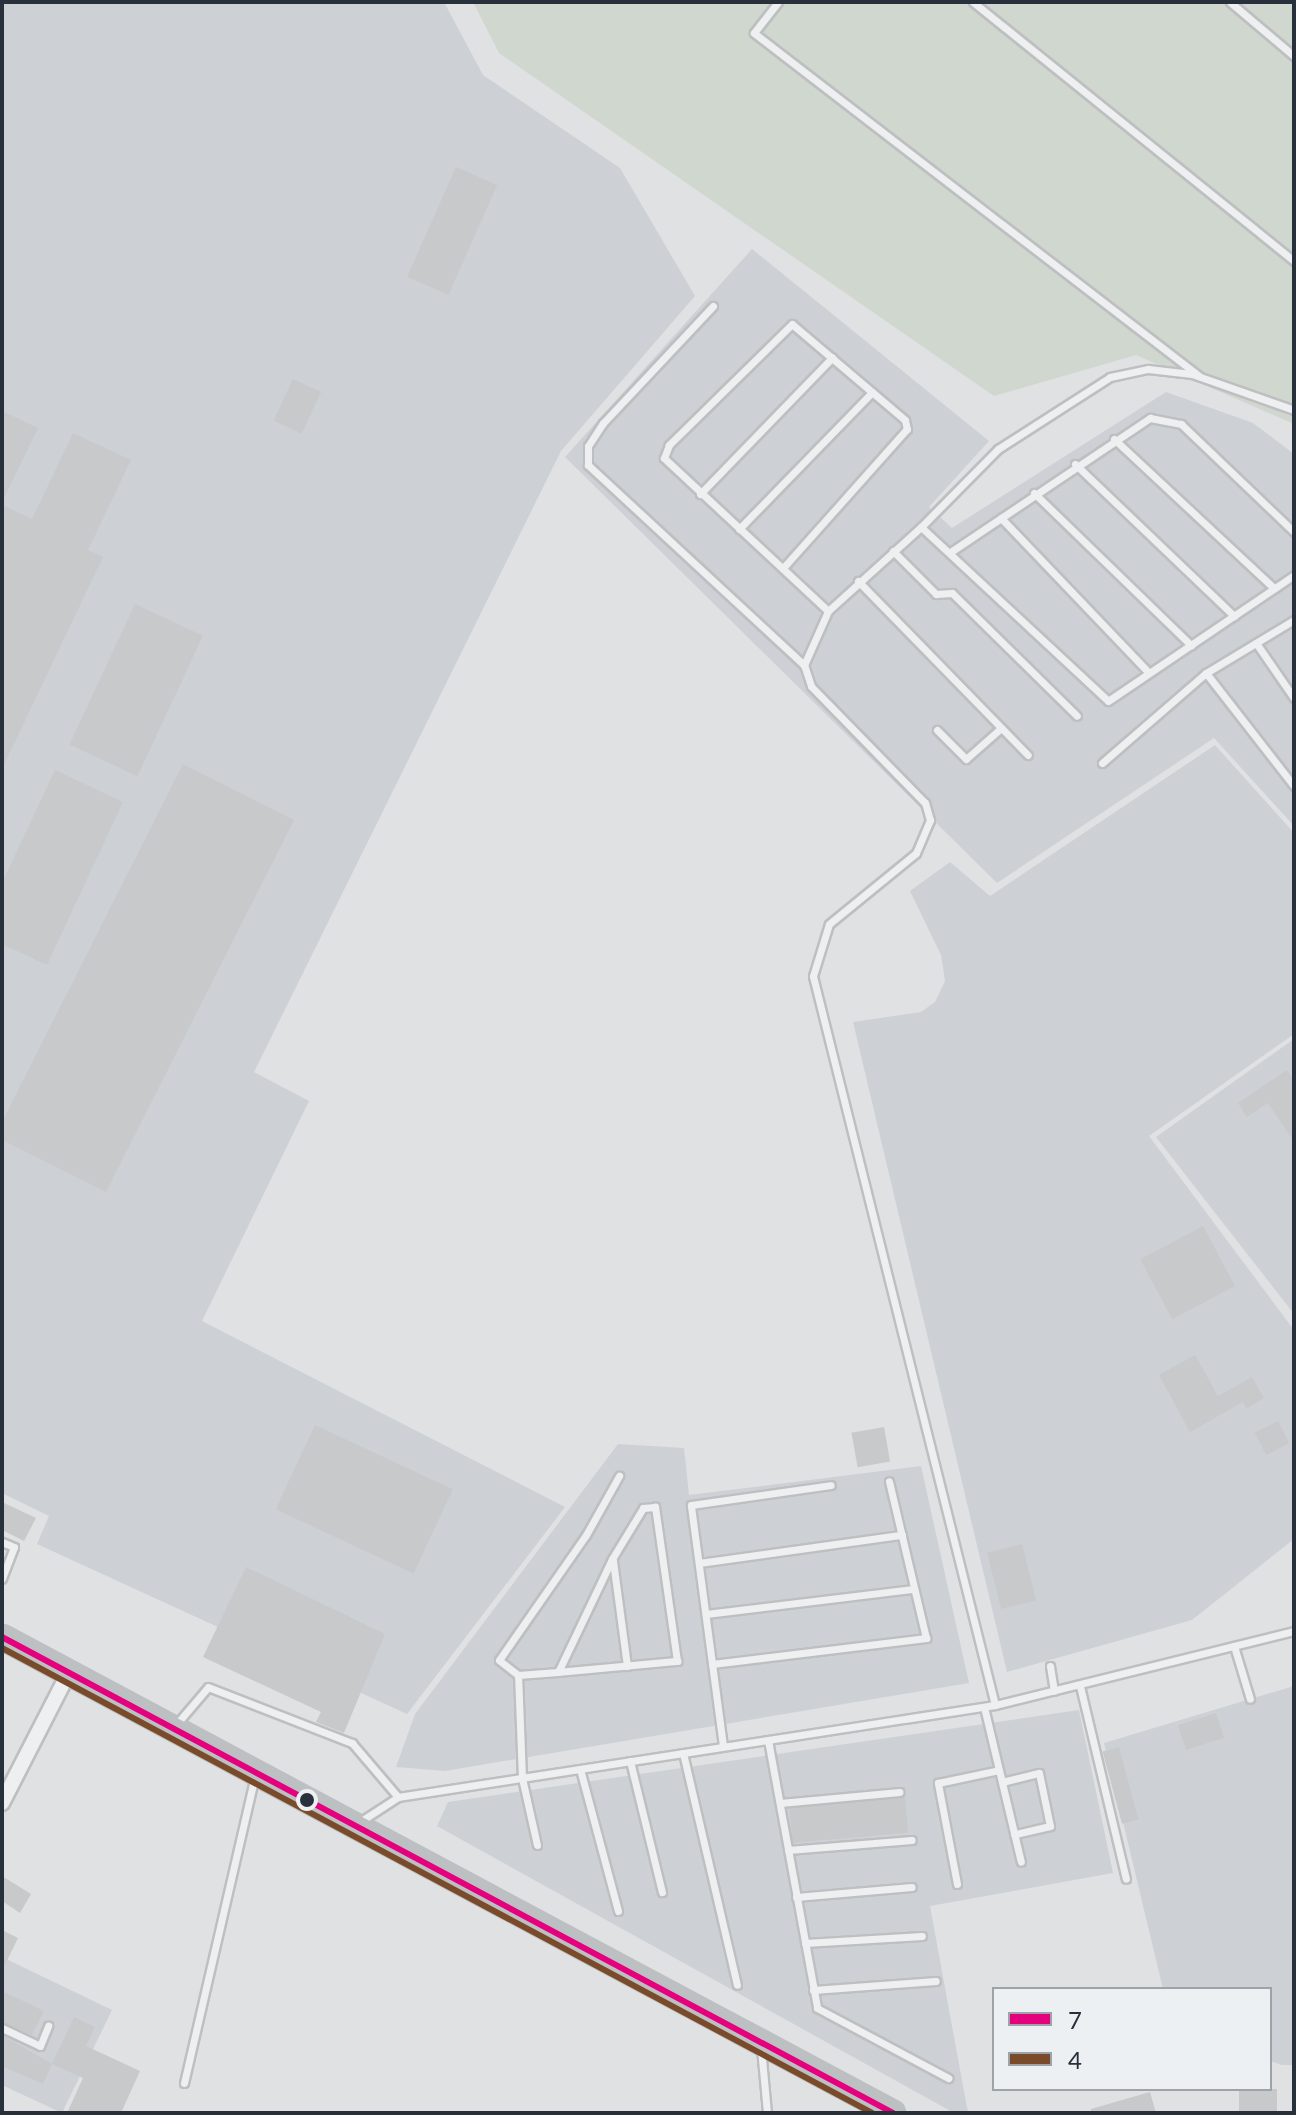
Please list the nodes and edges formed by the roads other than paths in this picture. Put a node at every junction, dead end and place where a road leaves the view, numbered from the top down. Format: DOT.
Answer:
graph roads {
  1 [pos="778,2"];
  2 [pos="973,2"];
  3 [pos="1230,2"];
  4 [pos="1294,56"];
  5 [pos="1294,261"];
  6 [pos="713,306"];
  7 [pos="832,358"];
  8 [pos="1199,376"];
  9 [pos="872,392"];
  10 [pos="1294,410"];
  11 [pos="1114,439"];
  12 [pos="1075,464"];
  13 [pos="1034,493"];
  14 [pos="700,494"];
  15 [pos="1001,518"];
  16 [pos="921,527"];
  17 [pos="739,529"];
  18 [pos="1294,532"];
  19 [pos="893,551"];
  20 [pos="952,551"];
  21 [pos="783,568"];
  22 [pos="1294,575"];
  23 [pos="858,581"];
  24 [pos="1274,588"];
  25 [pos="828,611"];
  26 [pos="1234,616"];
  27 [pos="1294,620"];
  28 [pos="1256,643"];
  29 [pos="1191,645"];
  30 [pos="804,665"];
  31 [pos="1149,673"];
  32 [pos="1206,673"];
  33 [pos="1294,698"];
  34 [pos="1077,716"];
  35 [pos="1001,728"];
  36 [pos="937,730"];
  37 [pos="1028,755"];
  38 [pos="1102,763"];
  39 [pos="1294,786"];
  40 [pos="619,1476"];
  41 [pos="889,1481"];
  42 [pos="831,1485"];
  43 [pos="902,1535"];
  44 [pos="2,1542"];
  45 [pos="612,1559"];
  46 [pos="699,1563"];
  47 [pos="2,1579"];
  48 [pos="914,1589"];
  49 [pos="706,1614"];
  50 [pos="1294,1631"];
  51 [pos="2,1637"];
  52 [pos="1234,1646"];
  53 [pos="712,1664"];
  54 [pos="627,1666"];
  55 [pos="1050,1666"];
  56 [pos="558,1672"];
  57 [pos="68,1674"];
  58 [pos="518,1675"];
  59 [pos="1080,1686"];
  60 [pos="1054,1691"];
  61 [pos="1250,1699"];
  62 [pos="995,1705"];
  63 [pos="984,1707"];
  64 [pos="174,1727"];
  65 [pos="768,1740"];
  66 [pos="723,1746"];
  67 [pos="683,1753"];
  68 [pos="630,1761"];
  69 [pos="256,1769"];
  70 [pos="580,1769"];
  71 [pos="999,1770"];
  72 [pos="522,1778"];
  73 [pos="1002,1782"];
  74 [pos="899,1792"];
  75 [pos="398,1797"];
  76 [pos="2,1803"];
  77 [pos="780,1803"];
  78 [pos="356,1824"];
  79 [pos="1014,1834"];
  80 [pos="912,1840"];
  81 [pos="537,1845"];
  82 [pos="788,1850"];
  83 [pos="1021,1862"];
  84 [pos="1126,1879"];
  85 [pos="957,1884"];
  86 [pos="912,1887"];
  87 [pos="662,1892"];
  88 [pos="796,1897"];
  89 [pos="618,1911"];
  90 [pos="922,1936"];
  91 [pos="805,1943"];
  92 [pos="936,1981"];
  93 [pos="737,1985"];
  94 [pos="813,1990"];
  95 [pos="48,2026"];
  96 [pos="2,2028"];
  97 [pos="761,2048"];
  98 [pos="948,2078"];
  99 [pos="184,2083"];
  100 [pos="767,2113"];
  101 [pos="893,2113"];
  1 -- 8 [label="lane"];
  2 -- 5 [label="lane"];
  3 -- 4 [label="lane"];
  6 -- 30 [label="lane"];
  7 -- 9 [label="lane"];
  7 -- 14 [label="lane"];
  7 -- 14 [label="lane"];
  8 -- 10 [label="lane"];
  8 -- 16 [label="lane"];
  9 -- 17 [label="lane"];
  9 -- 21 [label="lane"];
  11 -- 12 [label="lane"];
  11 -- 18 [label="lane"];
  11 -- 24 [label="lane"];
  12 -- 13 [label="lane"];
  12 -- 26 [label="lane"];
  13 -- 15 [label="lane"];
  13 -- 29 [label="lane"];
  14 -- 17 [label="lane"];
  15 -- 20 [label="lane"];
  15 -- 31 [label="lane"];
  16 -- 19 [label="lane"];
  16 -- 20 [label="lane"];
  17 -- 21 [label="lane"];
  19 -- 23 [label="lane"];
  19 -- 34 [label="lane"];
  20 -- 31 [label="lane"];
  21 -- 25 [label="lane"];
  22 -- 24 [label="lane"];
  23 -- 25 [label="lane"];
  23 -- 35 [label="lane"];
  24 -- 26 [label="lane"];
  25 -- 30 [label="lane"];
  26 -- 29 [label="lane"];
  27 -- 28 [label="lane"];
  28 -- 32 [label="lane"];
  28 -- 33 [label="lane"];
  29 -- 31 [label="lane"];
  30 -- 62 [label="lane"];
  32 -- 38 [label="lane"];
  32 -- 39 [label="lane"];
  35 -- 36 [label="lane"];
  35 -- 37 [label="lane"];
  40 -- 58 [label="lane"];
  41 -- 43 [label="lane"];
  42 -- 46 [label="lane"];
  43 -- 46 [label="lane"];
  43 -- 48 [label="lane"];
  44 -- 47 [label="lane"];
  45 -- 54 [label="lane"];
  45 -- 54 [label="lane"];
  45 -- 56 [label="lane"];
  46 -- 49 [label="lane"];
  48 -- 49 [label="lane"];
  48 -- 53 [label="lane"];
  49 -- 53 [label="lane"];
  50 -- 52 [label="lane"];
  51 -- 57 [label="main road"];
  52 -- 59 [label="lane"];
  52 -- 61 [label="lane"];
  53 -- 66 [label="lane"];
  54 -- 56 [label="lane"];
  55 -- 60 [label="lane"];
  56 -- 58 [label="lane"];
  57 -- 64 [label="main road"];
  57 -- 76 [label="street"];
  58 -- 72 [label="lane"];
  59 -- 60 [label="lane"];
  59 -- 84 [label="lane"];
  60 -- 62 [label="lane"];
  62 -- 63 [label="lane"];
  63 -- 65 [label="lane"];
  63 -- 71 [label="lane"];
  64 -- 69 [label="main road"];
  64 -- 75 [label="lane"];
  65 -- 66 [label="lane"];
  65 -- 77 [label="lane"];
  66 -- 67 [label="lane"];
  67 -- 68 [label="lane"];
  67 -- 93 [label="lane"];
  68 -- 70 [label="lane"];
  68 -- 87 [label="lane"];
  69 -- 78 [label="main road"];
  69 -- 99 [label="lane"];
  70 -- 72 [label="lane"];
  70 -- 89 [label="lane"];
  71 -- 73 [label="lane"];
  71 -- 85 [label="lane"];
  72 -- 75 [label="lane"];
  72 -- 81 [label="lane"];
  73 -- 79 [label="lane"];
  73 -- 79 [label="lane"];
  74 -- 77 [label="lane"];
  75 -- 78 [label="lane"];
  77 -- 82 [label="lane"];
  78 -- 97 [label="main road"];
  79 -- 83 [label="lane"];
  80 -- 82 [label="lane"];
  82 -- 88 [label="lane"];
  86 -- 88 [label="lane"];
  88 -- 91 [label="lane"];
  90 -- 91 [label="lane"];
  91 -- 94 [label="lane"];
  92 -- 94 [label="lane"];
  94 -- 98 [label="lane"];
  95 -- 96 [label="lane"];
  97 -- 100 [label="lane"];
  97 -- 101 [label="main road"];
}
